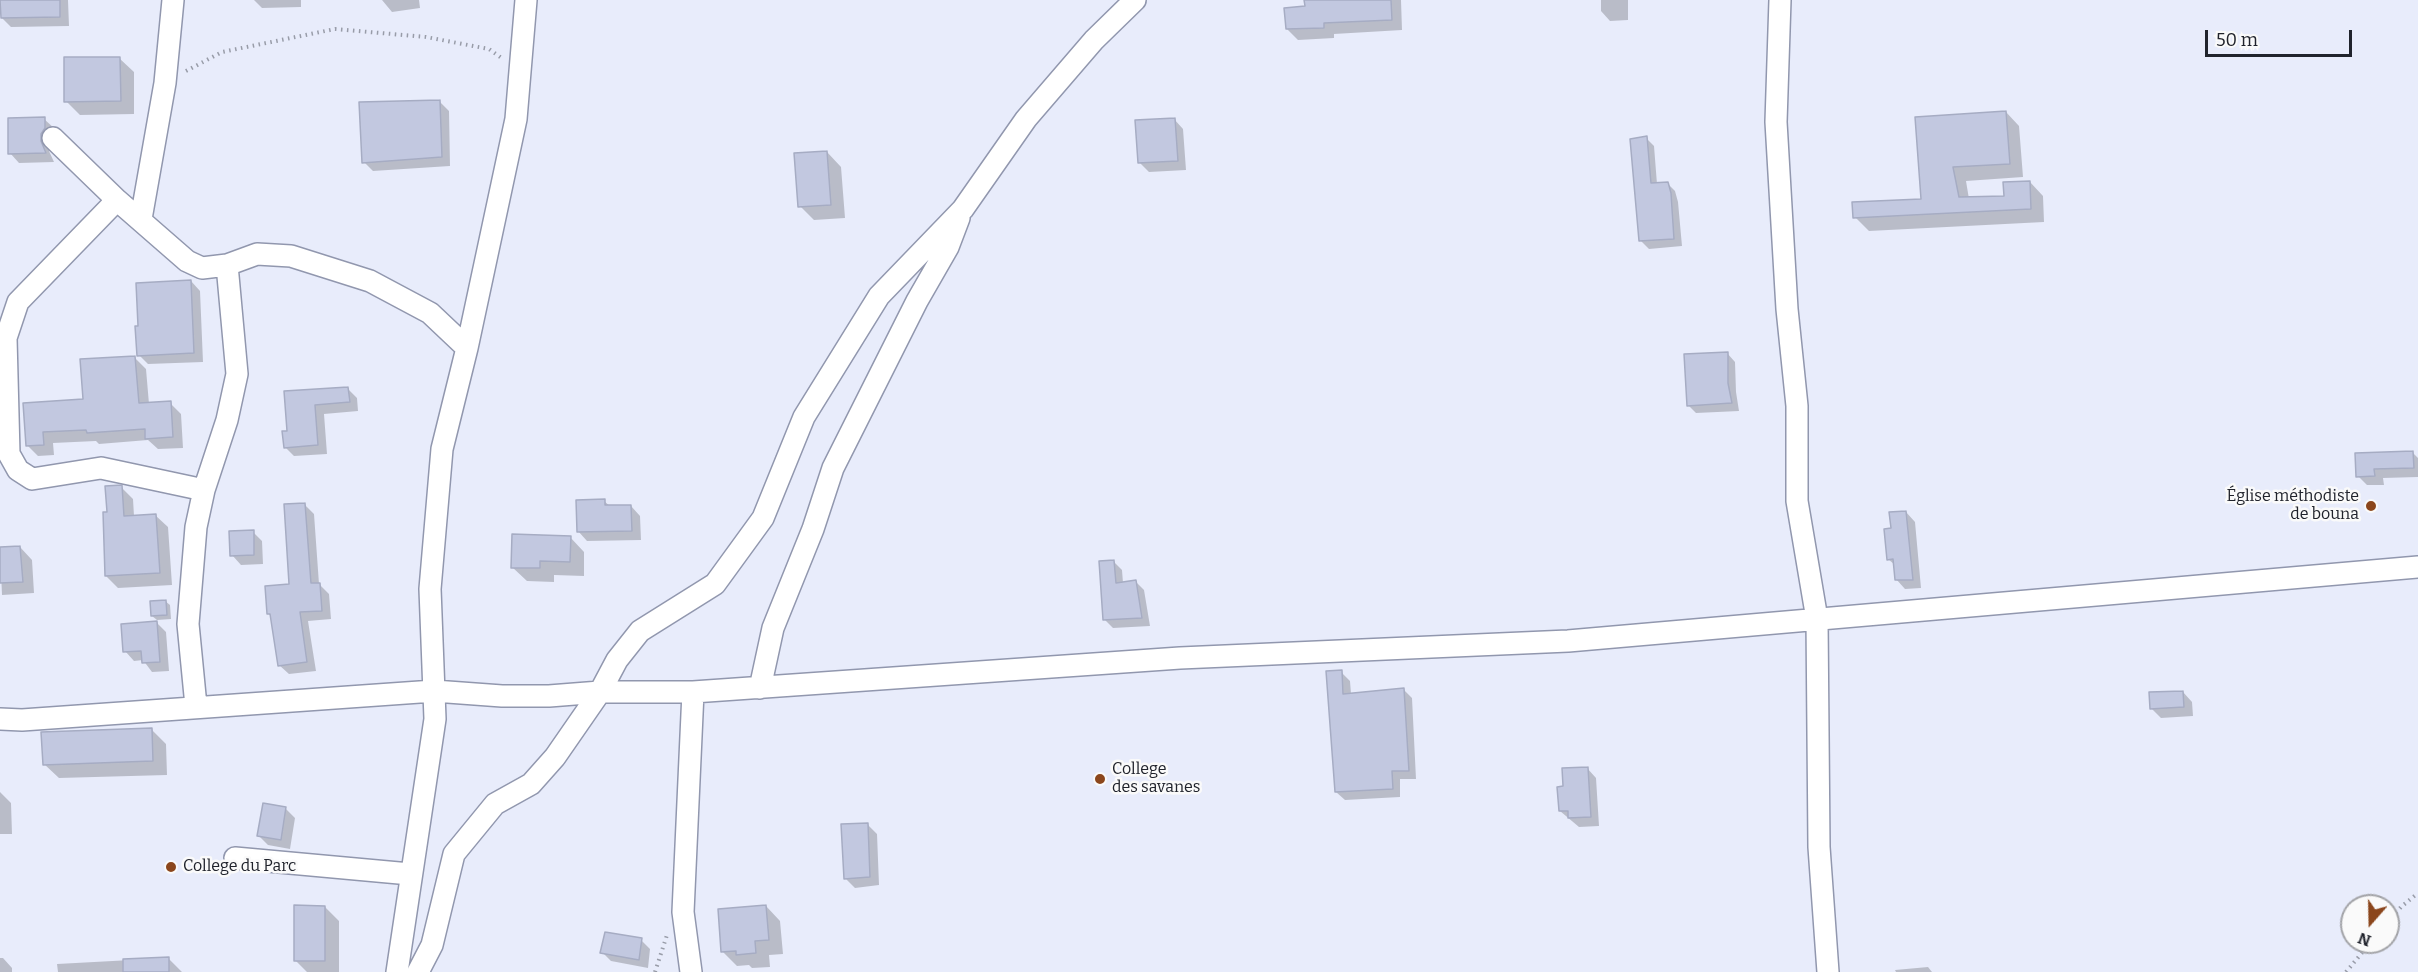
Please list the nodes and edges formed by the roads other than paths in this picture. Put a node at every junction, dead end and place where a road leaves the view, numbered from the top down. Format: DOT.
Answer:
graph roads {
  1 [pos="172,0"];
  2 [pos="526,0"];
  3 [pos="1135,0"];
  4 [pos="1780,0"];
  5 [pos="53,138"];
  6 [pos="117,200"];
  7 [pos="963,209"];
  8 [pos="141,219"];
  9 [pos="227,265"];
  10 [pos="467,348"];
  11 [pos="204,490"];
  12 [pos="2418,567"];
  13 [pos="1817,619"];
  14 [pos="760,688"];
  15 [pos="434,691"];
  16 [pos="600,692"];
  17 [pos="693,692"];
  18 [pos="196,706"];
  19 [pos="0,719"];
  20 [pos="235,858"];
  21 [pos="410,874"];
  22 [pos="397,972"];
  23 [pos="417,972"];
  24 [pos="691,972"];
  25 [pos="1828,972"];
  1 -- 8 [label="street"];
  2 -- 10 [label="street"];
  3 -- 7 [label="street"];
  4 -- 13 [label="street"];
  5 -- 6 [label="street"];
  6 -- 8 [label="street"];
  6 -- 11 [label="street"];
  7 -- 14 [label="street"];
  7 -- 16 [label="street"];
  8 -- 9 [label="street"];
  9 -- 10 [label="street"];
  9 -- 11 [label="street"];
  10 -- 15 [label="street"];
  11 -- 18 [label="street"];
  12 -- 13 [label="street"];
  13 -- 14 [label="street"];
  13 -- 25 [label="street"];
  14 -- 17 [label="street"];
  15 -- 16 [label="street"];
  15 -- 18 [label="street"];
  15 -- 21 [label="street"];
  16 -- 17 [label="street"];
  16 -- 23 [label="street"];
  17 -- 24 [label="street"];
  18 -- 19 [label="street"];
  20 -- 21 [label="street"];
  21 -- 22 [label="street"];
}
